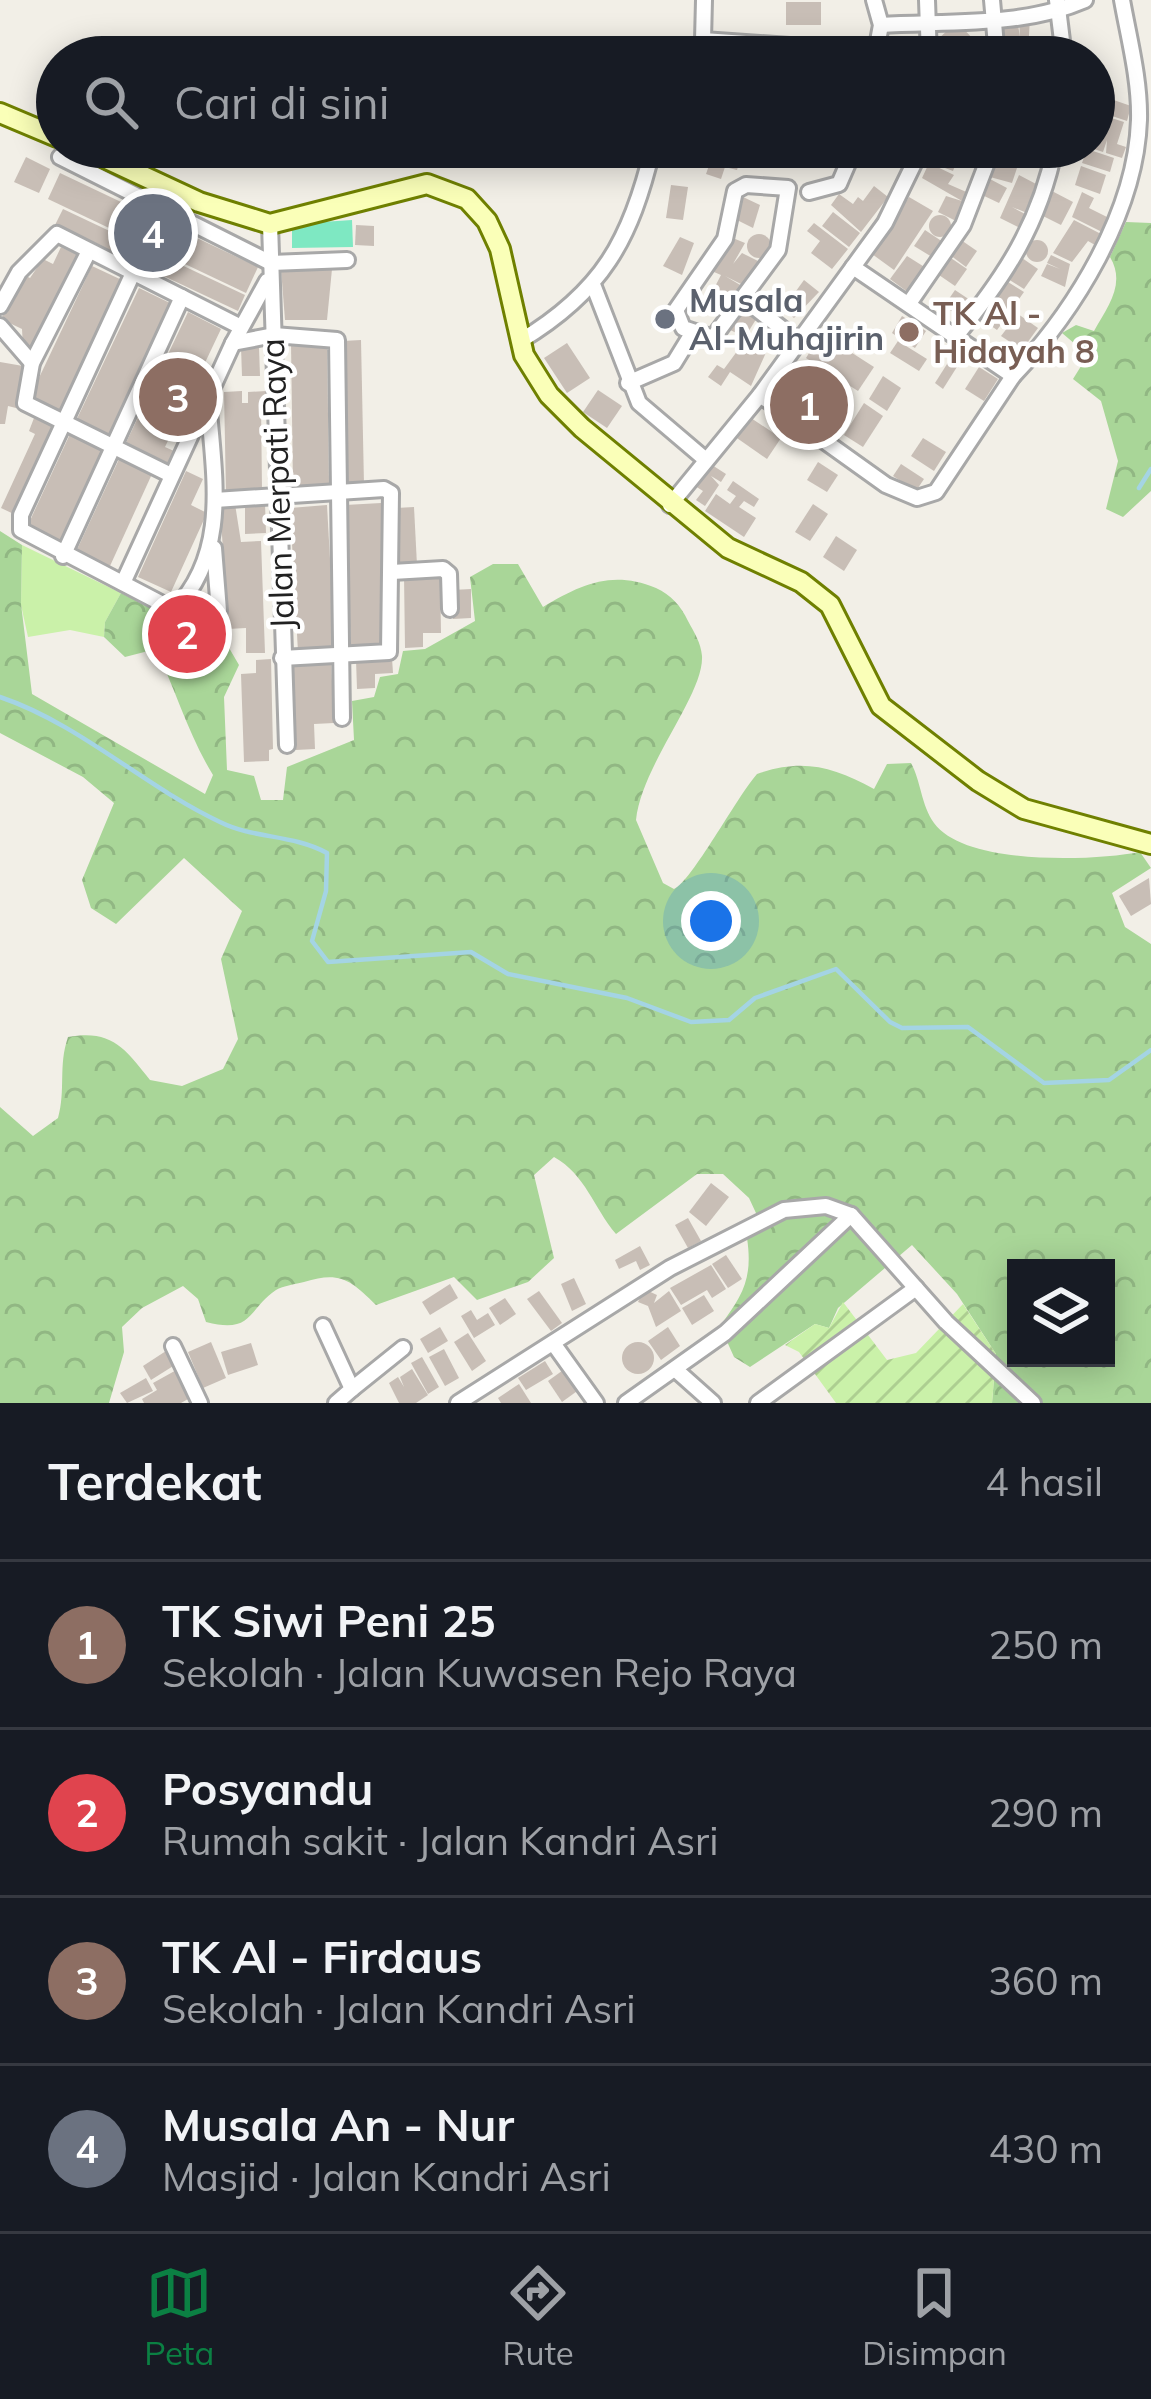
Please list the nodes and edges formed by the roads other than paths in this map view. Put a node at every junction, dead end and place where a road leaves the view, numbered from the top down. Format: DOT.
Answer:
graph roads {
  1 [pos="704,0"];
  2 [pos="874,0"];
  3 [pos="926,0"];
  4 [pos="992,0"];
  5 [pos="1085,0"];
  6 [pos="1122,0"];
  7 [pos="1058,6"];
  8 [pos="993,20"];
  9 [pos="928,22"];
  10 [pos="881,25"];
  11 [pos="703,36"];
  12 [pos="879,36"];
  13 [pos="928,36"];
  14 [pos="995,36"];
  15 [pos="1062,36"];
  16 [pos="0,113"];
  17 [pos="36,134"];
  18 [pos="94,168"];
  19 [pos="126,168"];
  20 [pos="647,168"];
  21 [pos="846,168"];
  22 [pos="913,168"];
  23 [pos="985,168"];
  24 [pos="1051,168"];
  25 [pos="808,192"];
  26 [pos="270,224"];
  27 [pos="89,251"];
  28 [pos="347,260"];
  29 [pos="853,267"];
  30 [pos="270,270"];
  31 [pos="134,273"];
  32 [pos="594,287"];
  33 [pos="182,297"];
  34 [pos="744,298"];
  35 [pos="910,302"];
  36 [pos="0,307"];
  37 [pos="0,326"];
  38 [pos="241,327"];
  39 [pos="693,332"];
  40 [pos="274,335"];
  41 [pos="956,336"];
  42 [pos="520,341"];
  43 [pos="798,341"];
  44 [pos="232,343"];
  45 [pos="32,363"];
  46 [pos="1013,376"];
  47 [pos="628,383"];
  48 [pos="760,395"];
  49 [pos="208,398"];
  50 [pos="63,423"];
  51 [pos="112,446"];
  52 [pos="706,460"];
  53 [pos="171,475"];
  54 [pos="338,494"];
  55 [pos="278,498"];
  56 [pos="215,500"];
  57 [pos="670,505"];
  58 [pos="213,543"];
  59 [pos="63,556"];
  60 [pos="392,572"];
  61 [pos="122,583"];
  62 [pos="449,608"];
  63 [pos="219,611"];
  64 [pos="282,658"];
  65 [pos="339,658"];
  66 [pos="342,718"];
  67 [pos="287,745"];
  68 [pos="1151,844"];
  69 [pos="851,1215"];
  70 [pos="916,1288"];
  71 [pos="323,1326"];
  72 [pos="553,1343"];
  73 [pos="173,1346"];
  74 [pos="403,1348"];
  75 [pos="676,1370"];
  76 [pos="352,1389"];
  77 [pos="634,1401"];
  78 [pos="200,1403"];
  79 [pos="336,1403"];
  80 [pos="458,1403"];
  81 [pos="596,1403"];
  82 [pos="713,1403"];
  83 [pos="758,1403"];
  84 [pos="1033,1403"];
  1 -- 11 [label="street"];
  2 -- 10 [label="street"];
  3 -- 9 [label="street"];
  4 -- 8 [label="street"];
  5 -- 7 [label="street"];
  6 -- 46 [label="street"];
  7 -- 8 [label="street"];
  7 -- 15 [label="street"];
  8 -- 9 [label="street"];
  8 -- 14 [label="street"];
  9 -- 10 [label="street"];
  9 -- 13 [label="street"];
  10 -- 12 [label="street"];
  16 -- 17 [label="main road"];
  18 -- 30 [label="street"];
  19 -- 26 [label="main road"];
  20 -- 32 [label="street"];
  21 -- 25 [label="street"];
  22 -- 29 [label="street"];
  23 -- 35 [label="street"];
  24 -- 41 [label="street"];
  26 -- 30 [label="street, Jalan Merpati Raya"];
  26 -- 42 [label="main road"];
  27 -- 31 [label="street"];
  27 -- 36 [label="street"];
  27 -- 45 [label="street"];
  28 -- 30 [label="street"];
  29 -- 35 [label="street"];
  29 -- 43 [label="street"];
  30 -- 38 [label="street"];
  30 -- 40 [label="street, Jalan Merpati Raya"];
  31 -- 33 [label="street"];
  31 -- 50 [label="street"];
  32 -- 42 [label="street"];
  32 -- 47 [label="street"];
  33 -- 38 [label="street"];
  33 -- 51 [label="street"];
  34 -- 39 [label="street"];
  34 -- 39 [label="street"];
  34 -- 43 [label="street"];
  35 -- 41 [label="street"];
  37 -- 45 [label="street"];
  38 -- 44 [label="street"];
  39 -- 47 [label="street"];
  40 -- 44 [label="street"];
  40 -- 54 [label="street"];
  40 -- 55 [label="street, Jalan Merpati Raya"];
  41 -- 46 [label="street"];
  42 -- 57 [label="main road"];
  43 -- 48 [label="street"];
  44 -- 49 [label="street"];
  45 -- 50 [label="street"];
  46 -- 48 [label="street"];
  47 -- 52 [label="street"];
  48 -- 52 [label="street"];
  49 -- 53 [label="street"];
  49 -- 56 [label="street"];
  50 -- 51 [label="street"];
  50 -- 59 [label="street"];
  51 -- 53 [label="street"];
  51 -- 59 [label="street"];
  52 -- 57 [label="street"];
  53 -- 61 [label="street"];
  54 -- 55 [label="street"];
  54 -- 60 [label="street"];
  54 -- 65 [label="street"];
  55 -- 56 [label="street"];
  55 -- 64 [label="street, Jalan Merpati Raya"];
  56 -- 58 [label="street"];
  57 -- 68 [label="main road"];
  58 -- 61 [label="street"];
  58 -- 63 [label="street"];
  59 -- 61 [label="street"];
  60 -- 62 [label="street"];
  60 -- 65 [label="street"];
  64 -- 65 [label="street"];
  64 -- 67 [label="street, Jalan Merpati Raya"];
  65 -- 66 [label="street"];
  69 -- 70 [label="street"];
  69 -- 72 [label="street"];
  69 -- 75 [label="street"];
  70 -- 83 [label="street"];
  70 -- 84 [label="street"];
  71 -- 76 [label="street"];
  72 -- 80 [label="street"];
  72 -- 81 [label="street"];
  73 -- 78 [label="street"];
  74 -- 76 [label="street"];
  75 -- 77 [label="street"];
  75 -- 82 [label="street"];
  76 -- 79 [label="street"];
}
